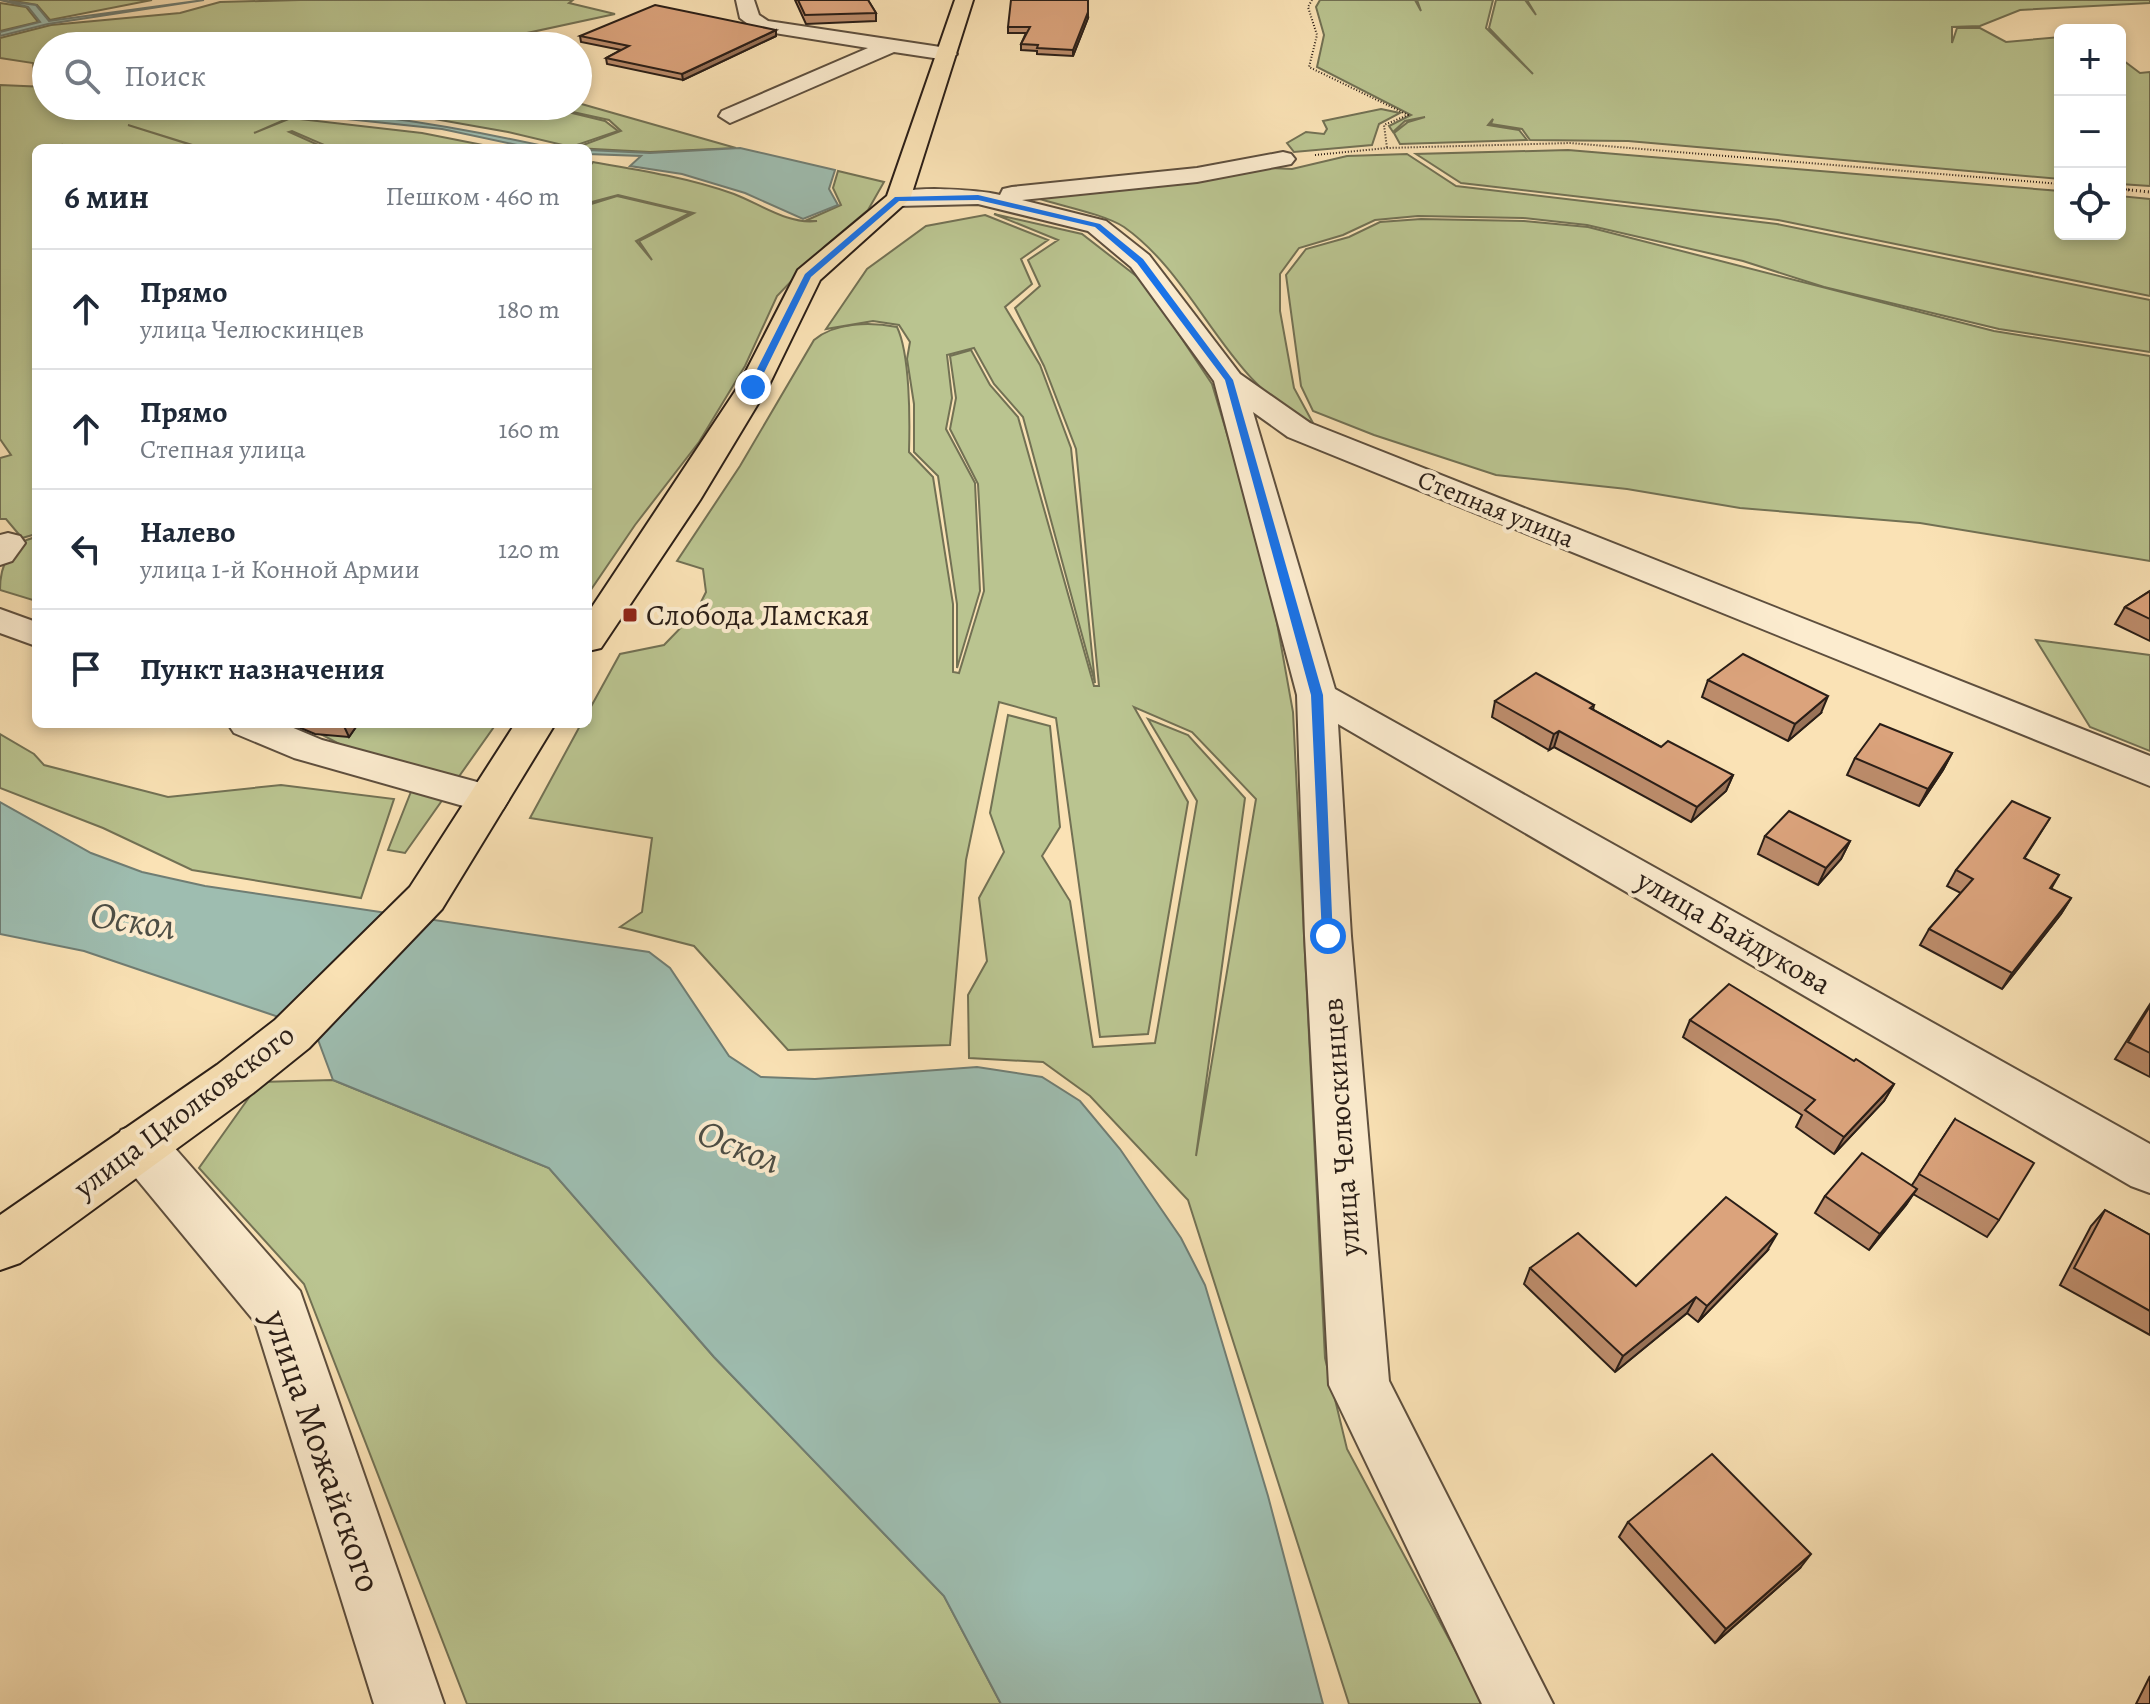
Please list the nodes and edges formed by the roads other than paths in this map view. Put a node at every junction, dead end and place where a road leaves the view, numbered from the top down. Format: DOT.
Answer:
graph roads {
  1 [pos="745,0"];
  2 [pos="964,0"];
  3 [pos="888,47"];
  4 [pos="947,54"];
  5 [pos="730,116"];
  6 [pos="1283,159"];
  7 [pos="902,189"];
  8 [pos="978,197"];
  9 [pos="1229,380"];
  10 [pos="0,620"];
  11 [pos="32,633"];
  12 [pos="592,634"];
  13 [pos="1317,695"];
  14 [pos="258,728"];
  15 [pos="532,728"];
  16 [pos="2150,772"];
  17 [pos="488,799"];
  18 [pos="140,1145"];
  19 [pos="2150,1170"];
  20 [pos="0,1246"];
  21 [pos="409,1704"];
  22 [pos="1518,1704"];
  1 -- 3 [label="street"];
  2 -- 4 [label="main road"];
  3 -- 4 [label="street"];
  3 -- 5 [label="street"];
  4 -- 7 [label="main road"];
  6 -- 8 [label="street"];
  7 -- 8 [label="street, Степная улица"];
  7 -- 12 [label="main road"];
  8 -- 9 [label="street, Степная улица"];
  9 -- 13 [label="street, улица Челюскинцев"];
  9 -- 16 [label="street, Степная улица"];
  10 -- 11 [label="street"];
  13 -- 19 [label="street, улица Байдукова"];
  13 -- 22 [label="street, улица Челюскинцев"];
  14 -- 17 [label="street"];
  15 -- 17 [label="main road, улица Циолковского"];
  17 -- 18 [label="main road, улица Циолковского"];
  18 -- 20 [label="main road, улица Циолковского"];
  18 -- 21 [label="street, улица Можайского"];
}
